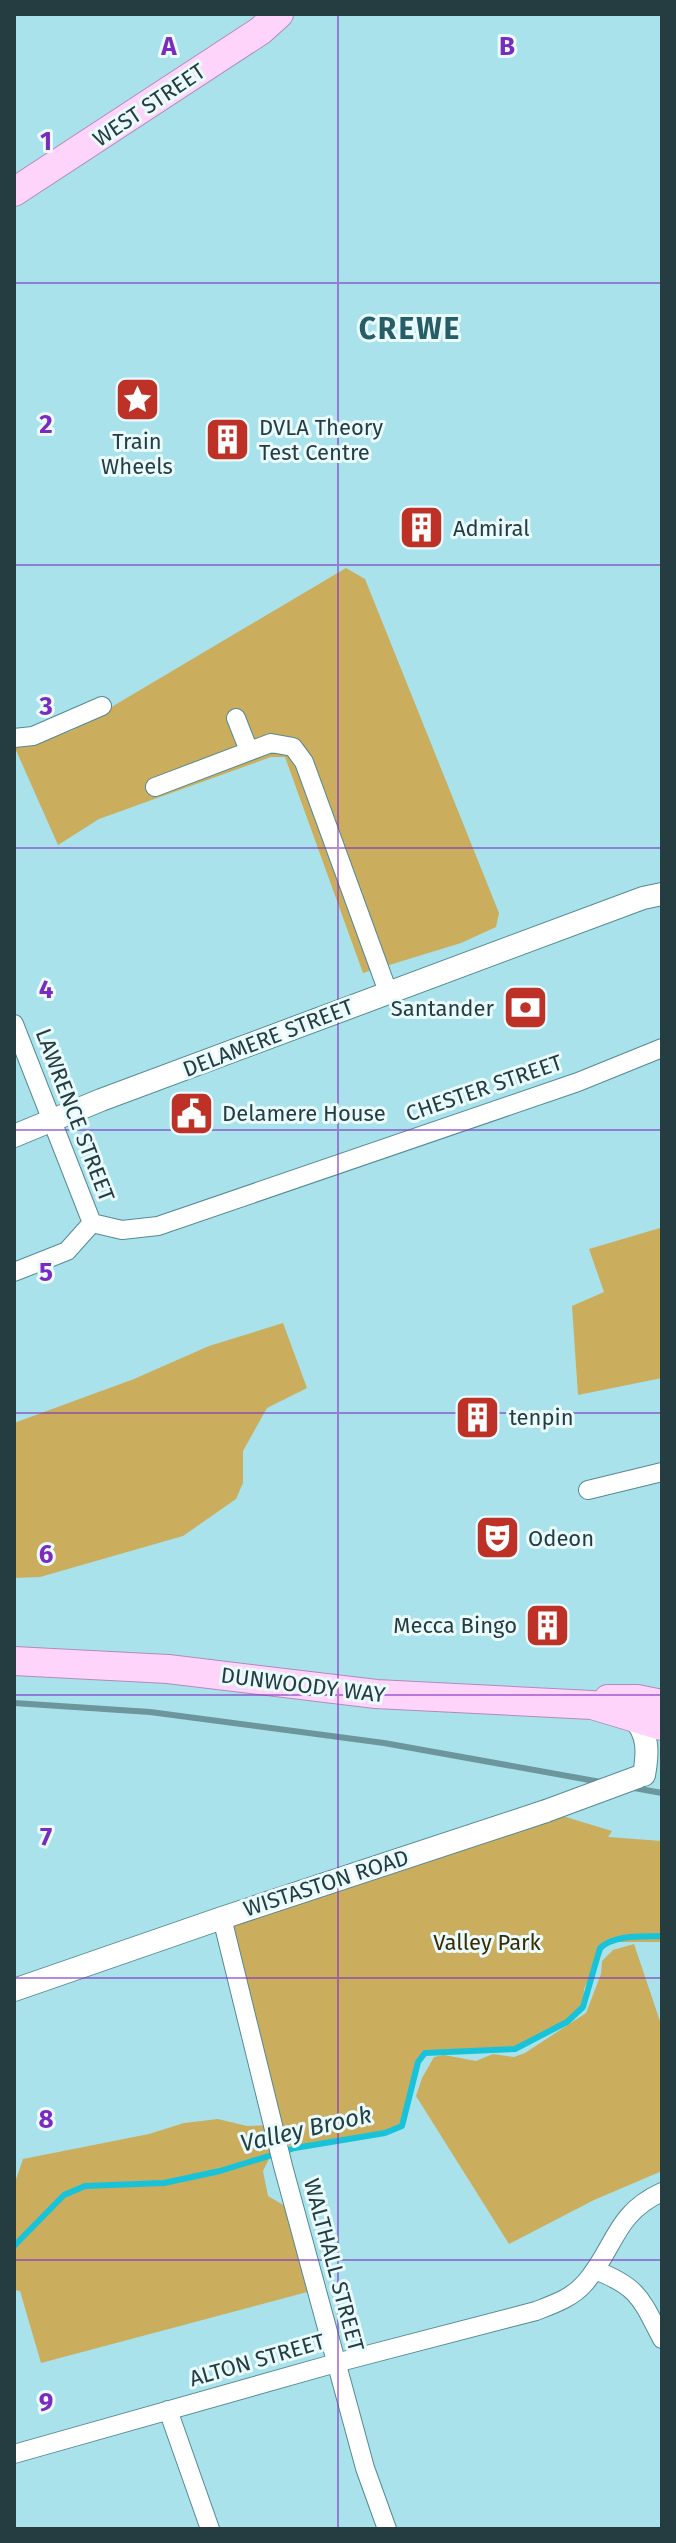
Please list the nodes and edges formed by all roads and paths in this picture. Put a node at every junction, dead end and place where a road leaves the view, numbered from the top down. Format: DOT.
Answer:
graph roads {
  1 [pos="279,14"];
  2 [pos="14,192"];
  3 [pos="102,706"];
  4 [pos="236,718"];
  5 [pos="14,738"];
  6 [pos="249,751"];
  7 [pos="155,787"];
  8 [pos="662,894"];
  9 [pos="388,992"];
  10 [pos="14,1024"];
  11 [pos="662,1048"];
  12 [pos="52,1123"];
  13 [pos="14,1136"];
  14 [pos="92,1223"];
  15 [pos="14,1272"];
  16 [pos="662,1472"];
  17 [pos="588,1490"];
  18 [pos="14,1661"];
  19 [pos="662,1704"];
  20 [pos="592,1705"];
  21 [pos="633,1717"];
  22 [pos="662,1726"];
  23 [pos="648,1774"];
  24 [pos="222,1918"];
  25 [pos="14,1990"];
  26 [pos="662,2192"];
  27 [pos="595,2270"];
  28 [pos="662,2339"];
  29 [pos="336,2363"];
  30 [pos="168,2410"];
  31 [pos="14,2454"];
  32 [pos="210,2529"];
  33 [pos="387,2529"];
  1 -- 2 [label="main road, WEST STREET"];
  3 -- 5 [label="street"];
  4 -- 6 [label="street"];
  6 -- 7 [label="street"];
  6 -- 9 [label="street"];
  8 -- 9 [label="street, DELAMERE STREET"];
  9 -- 12 [label="street, DELAMERE STREET"];
  10 -- 12 [label="street, LAWRENCE STREET"];
  11 -- 14 [label="street, CHESTER STREET"];
  12 -- 13 [label="street, DELAMERE STREET"];
  12 -- 14 [label="street, LAWRENCE STREET"];
  14 -- 15 [label="street"];
  16 -- 17 [label="street"];
  18 -- 20 [label="main road, DUNWOODY WAY"];
  19 -- 20 [label="main road, DUNWOODY WAY"];
  20 -- 21 [label="main road, DUNWOODY WAY"];
  21 -- 22 [label="main road, DUNWOODY WAY"];
  21 -- 23 [label="street"];
  23 -- 24 [label="street, WISTASTON ROAD, bridge"];
  24 -- 25 [label="street, WISTASTON ROAD"];
  24 -- 29 [label="street, WALTHALL STREET"];
  26 -- 27 [label="street, ALTON STREET"];
  27 -- 28 [label="street"];
  27 -- 29 [label="street, ALTON STREET"];
  29 -- 30 [label="street, ALTON STREET"];
  29 -- 33 [label="street, WALTHALL STREET"];
  30 -- 31 [label="street, ALTON STREET"];
  30 -- 32 [label="street"];
}
